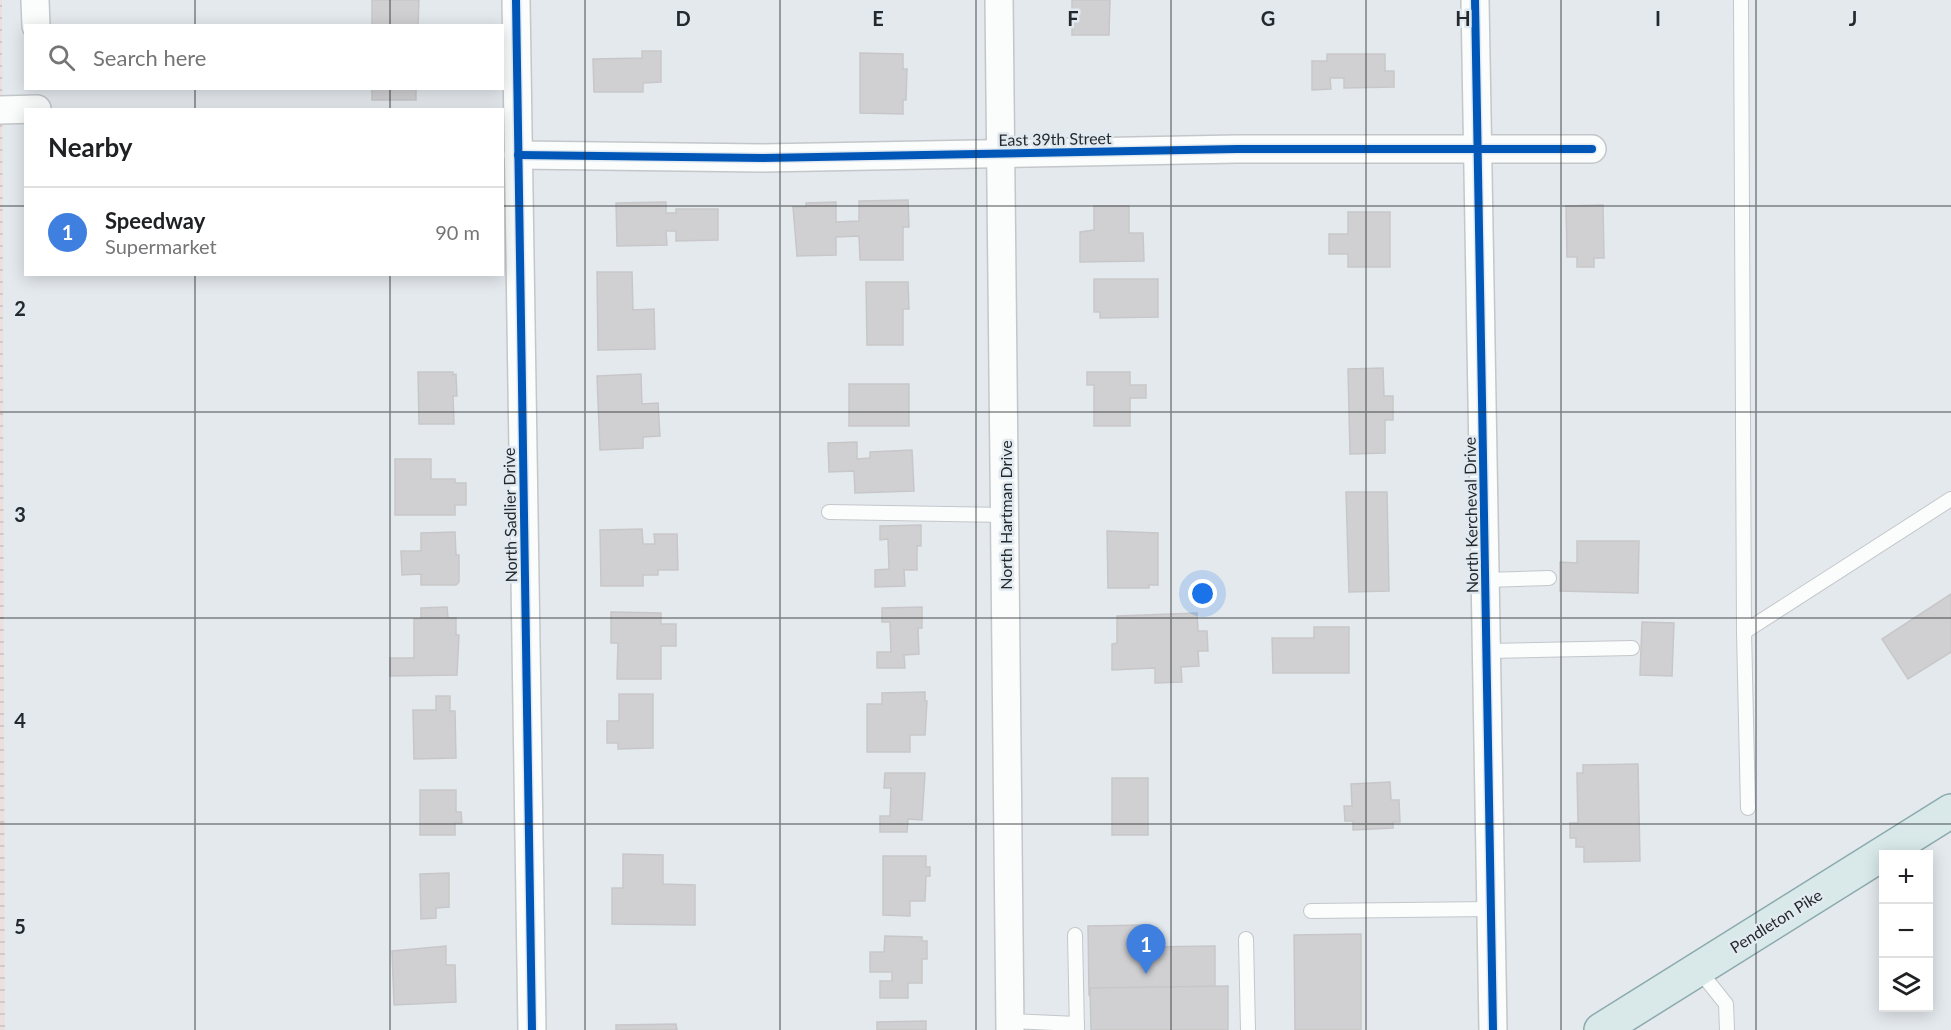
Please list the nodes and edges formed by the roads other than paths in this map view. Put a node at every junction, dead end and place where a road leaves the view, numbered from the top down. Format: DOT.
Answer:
graph roads {
  1 [pos="35,0"];
  2 [pos="516,0"];
  3 [pos="999,0"];
  4 [pos="1475,0"];
  5 [pos="1741,0"];
  6 [pos="36,24"];
  7 [pos="36,90"];
  8 [pos="37,108"];
  9 [pos="24,109"];
  10 [pos="0,110"];
  11 [pos="1477,147"];
  12 [pos="1592,149"];
  13 [pos="1003,154"];
  14 [pos="518,155"];
  15 [pos="1951,499"];
  16 [pos="829,512"];
  17 [pos="1006,515"];
  18 [pos="1549,578"];
  19 [pos="1485,580"];
  20 [pos="1744,632"];
  21 [pos="1632,648"];
  22 [pos="1487,651"];
  23 [pos="1748,808"];
  24 [pos="1951,812"];
  25 [pos="1491,909"];
  26 [pos="1311,911"];
  27 [pos="1075,935"];
  28 [pos="1246,939"];
  29 [pos="1698,969"];
  30 [pos="1010,1026"];
  31 [pos="1077,1027"];
  32 [pos="532,1030"];
  33 [pos="1248,1030"];
  34 [pos="1493,1030"];
  35 [pos="1601,1030"];
  36 [pos="1727,1030"];
  1 -- 6 [label="street"];
  2 -- 14 [label="street, North Sadlier Drive"];
  3 -- 13 [label="street, North Hartman Drive"];
  4 -- 11 [label="street, North Kercheval Drive"];
  5 -- 20 [label="lane"];
  7 -- 8 [label="street"];
  9 -- 10 [label="street"];
  11 -- 12 [label="street, East 39th Street"];
  11 -- 13 [label="street, East 39th Street"];
  11 -- 19 [label="street, North Kercheval Drive"];
  13 -- 14 [label="street, East 39th Street"];
  13 -- 17 [label="street, North Hartman Drive"];
  14 -- 32 [label="street, North Sadlier Drive"];
  15 -- 20 [label="lane"];
  16 -- 17 [label="lane"];
  17 -- 30 [label="street, North Hartman Drive"];
  18 -- 19 [label="lane"];
  19 -- 22 [label="street, North Kercheval Drive"];
  20 -- 23 [label="lane"];
  21 -- 22 [label="lane"];
  22 -- 25 [label="street, North Kercheval Drive"];
  24 -- 29 [label="main road, Pendleton Pike"];
  25 -- 26 [label="lane"];
  25 -- 34 [label="street, North Kercheval Drive"];
  27 -- 31 [label="lane"];
  28 -- 33 [label="lane"];
  29 -- 35 [label="main road, Pendleton Pike"];
  29 -- 36 [label="lane"];
  30 -- 31 [label="lane"];
}
